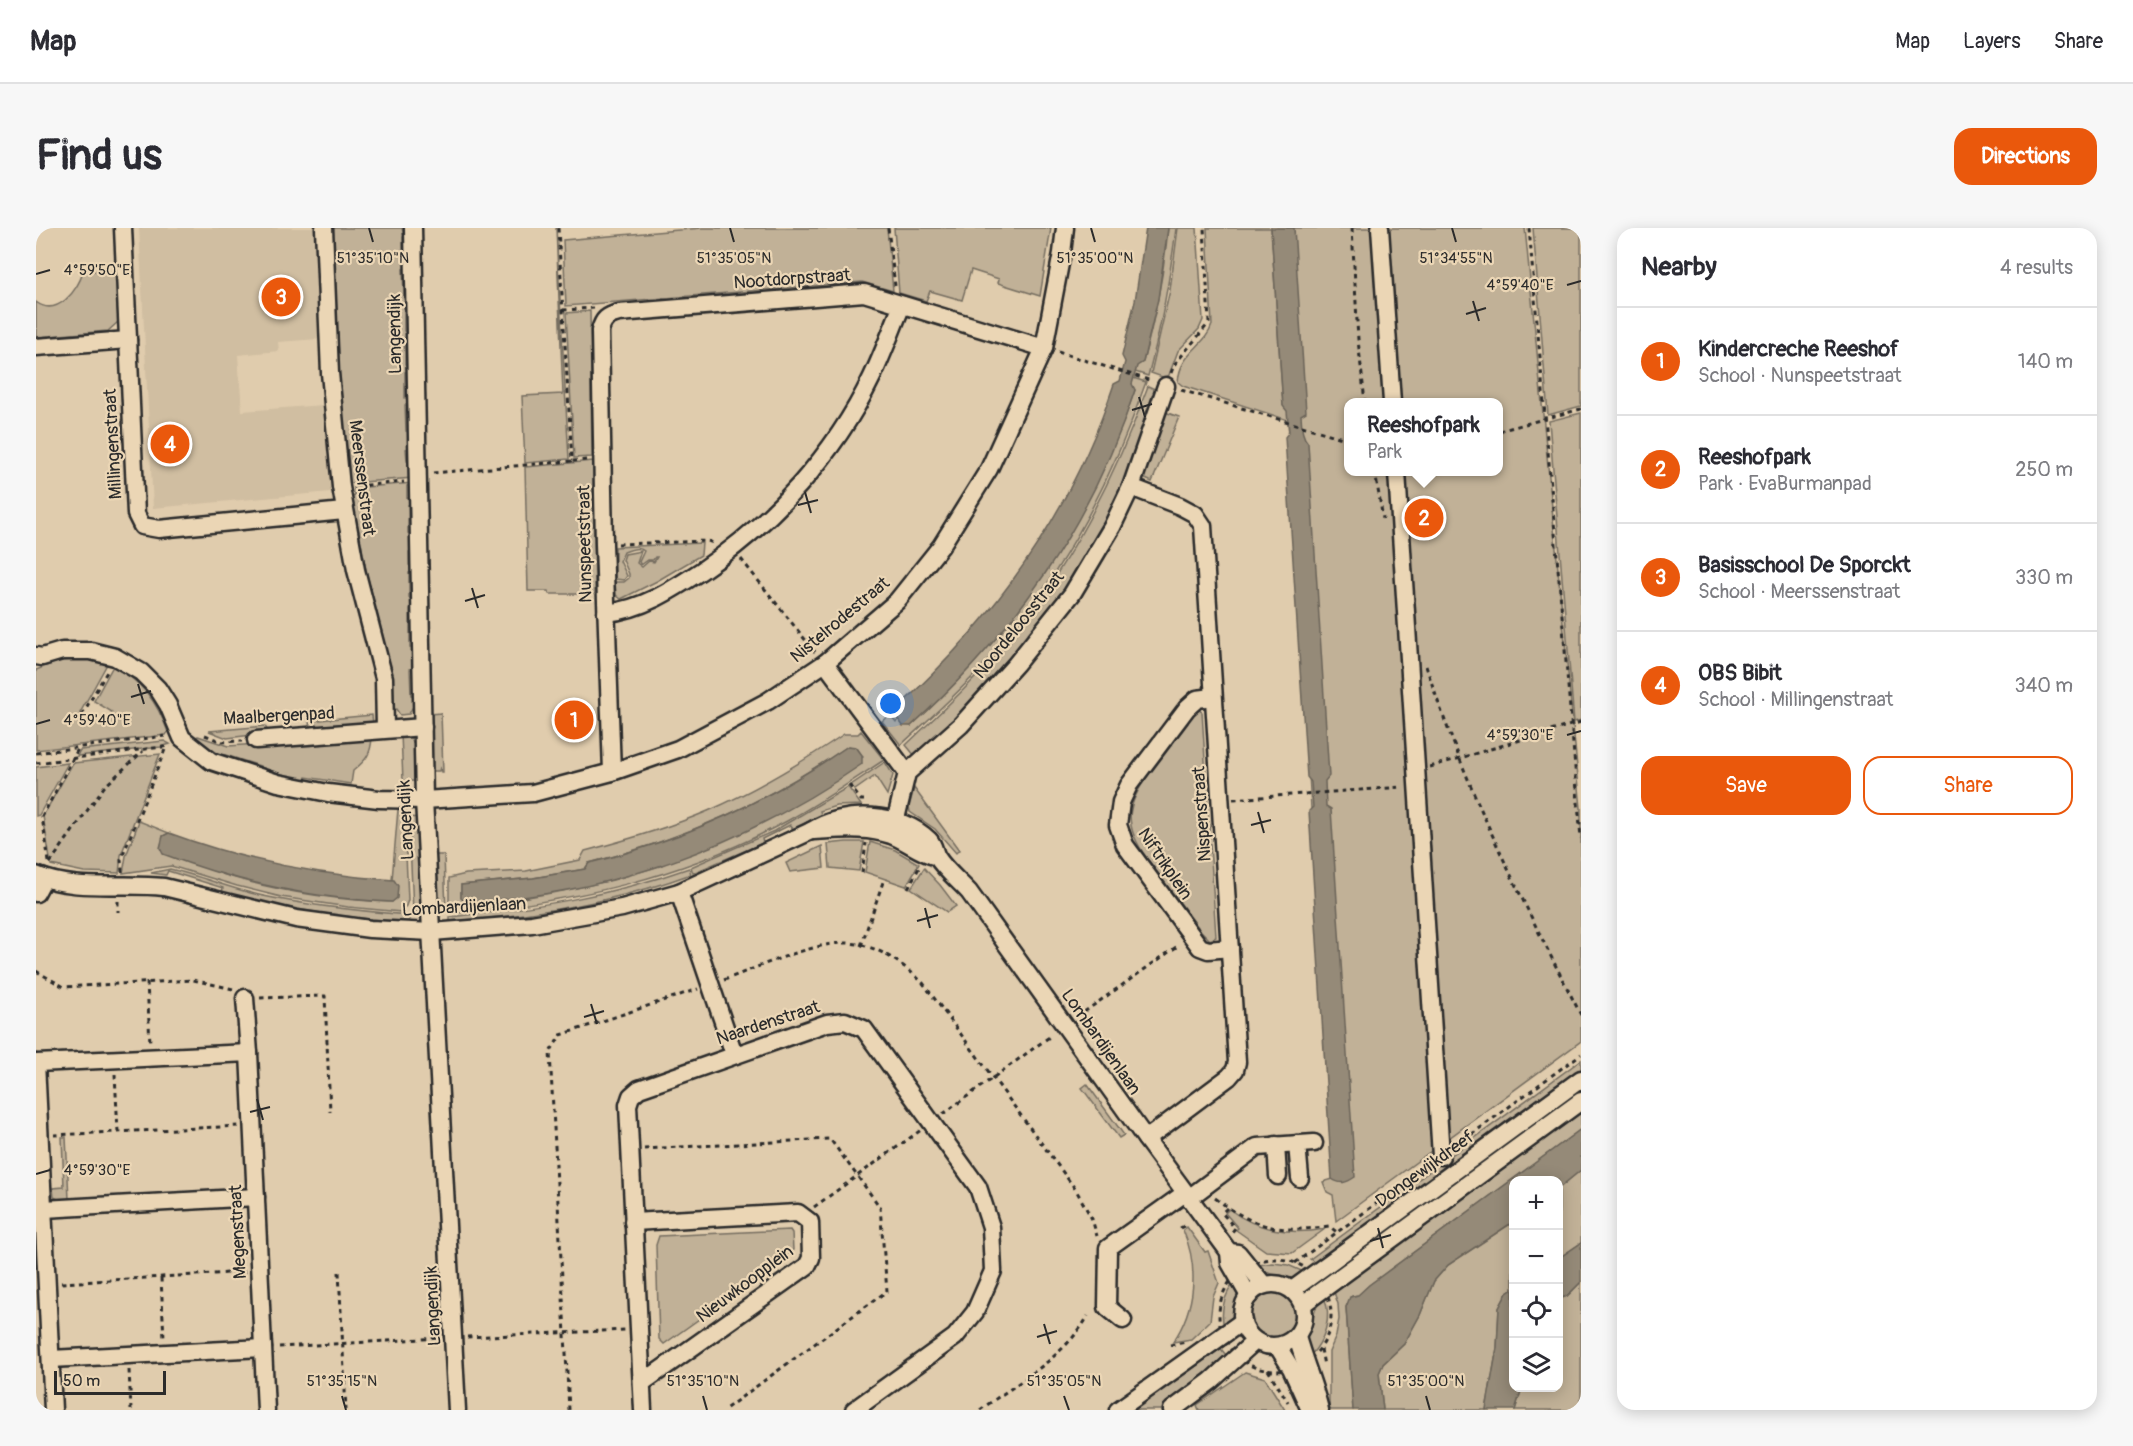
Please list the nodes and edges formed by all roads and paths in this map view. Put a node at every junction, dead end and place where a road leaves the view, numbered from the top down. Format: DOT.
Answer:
graph roads {
  1 [pos="123,228"];
  2 [pos="324,228"];
  3 [pos="412,228"];
  4 [pos="558,228"];
  5 [pos="888,228"];
  6 [pos="1065,228"];
  7 [pos="1203,228"];
  8 [pos="1352,228"];
  9 [pos="1380,228"];
  10 [pos="1529,228"];
  11 [pos="899,304"];
  12 [pos="563,310"];
  13 [pos="608,316"];
  14 [pos="128,340"];
  15 [pos="36,347"];
  16 [pos="1044,348"];
  17 [pos="1142,378"];
  18 [pos="1166,386"];
  19 [pos="1365,398"];
  20 [pos="1392,398"];
  21 [pos="1581,409"];
  22 [pos="1546,418"];
  23 [pos="1503,430"];
  24 [pos="1344,438"];
  25 [pos="602,458"];
  26 [pos="572,461"];
  27 [pos="1397,476"];
  28 [pos="418,478"];
  29 [pos="1131,486"];
  30 [pos="341,487"];
  31 [pos="344,511"];
  32 [pos="604,544"];
  33 [pos="733,549"];
  34 [pos="606,613"];
  35 [pos="36,656"];
  36 [pos="115,657"];
  37 [pos="1424,660"];
  38 [pos="825,663"];
  39 [pos="1213,697"];
  40 [pos="82,715"];
  41 [pos="1581,722"];
  42 [pos="1572,725"];
  43 [pos="423,727"];
  44 [pos="386,728"];
  45 [pos="182,738"];
  46 [pos="256,740"];
  47 [pos="79,747"];
  48 [pos="166,747"];
  49 [pos="144,749"];
  50 [pos="36,753"];
  51 [pos="73,758"];
  52 [pos="1460,758"];
  53 [pos="36,763"];
  54 [pos="612,772"];
  55 [pos="907,773"];
  56 [pos="1416,778"];
  57 [pos="424,800"];
  58 [pos="1220,800"];
  59 [pos="42,817"];
  60 [pos="36,819"];
  61 [pos="893,828"];
  62 [pos="1581,838"];
  63 [pos="932,856"];
  64 [pos="884,879"];
  65 [pos="39,882"];
  66 [pos="122,886"];
  67 [pos="908,888"];
  68 [pos="679,892"];
  69 [pos="432,932"];
  70 [pos="1191,936"];
  71 [pos="861,946"];
  72 [pos="1230,948"];
  73 [pos="36,971"];
  74 [pos="147,982"];
  75 [pos="711,985"];
  76 [pos="245,998"];
  77 [pos="1581,1015"];
  78 [pos="1065,1026"];
  79 [pos="249,1053"];
  80 [pos="734,1054"];
  81 [pos="150,1058"];
  82 [pos="114,1060"];
  83 [pos="36,1063"];
  84 [pos="993,1078"];
  85 [pos="1581,1079"];
  86 [pos="1581,1101"];
  87 [pos="330,1112"];
  88 [pos="931,1123"];
  89 [pos="252,1126"];
  90 [pos="118,1132"];
  91 [pos="40,1136"];
  92 [pos="1146,1139"];
  93 [pos="1276,1145"];
  94 [pos="1441,1156"];
  95 [pos="1278,1176"];
  96 [pos="1300,1178"];
  97 [pos="1207,1184"];
  98 [pos="1187,1196"];
  99 [pos="256,1197"];
  100 [pos="1228,1207"];
  101 [pos="44,1209"];
  102 [pos="803,1215"];
  103 [pos="633,1222"];
  104 [pos="1338,1233"];
  105 [pos="1096,1236"];
  106 [pos="1229,1243"];
  107 [pos="259,1271"];
  108 [pos="339,1272"];
  109 [pos="161,1278"];
  110 [pos="48,1284"];
  111 [pos="1264,1285"];
  112 [pos="1292,1290"];
  113 [pos="1249,1296"];
  114 [pos="1303,1304"];
  115 [pos="1088,1316"];
  116 [pos="1123,1320"];
  117 [pos="1243,1321"];
  118 [pos="1296,1337"];
  119 [pos="1255,1341"];
  120 [pos="1278,1347"];
  121 [pos="263,1348"];
  122 [pos="164,1353"];
  123 [pos="128,1355"];
  124 [pos="51,1359"];
  125 [pos="1268,1370"];
  126 [pos="642,1383"];
  127 [pos="1182,1407"];
  128 [pos="53,1410"];
  129 [pos="131,1410"];
  130 [pos="266,1410"];
  131 [pos="346,1410"];
  132 [pos="458,1410"];
  133 [pos="569,1410"];
  134 [pos="643,1410"];
  135 [pos="854,1410"];
  136 [pos="980,1410"];
  137 [pos="1118,1410"];
  138 [pos="1293,1410"];
  139 [pos="1310,1410"];
  140 [pos="1320,1410"];
  1 -- 14 [label="street, Millingenstraat"];
  2 -- 30 [label="street, Meerssenstraat"];
  3 -- 28 [label="street, Langendijk"];
  4 -- 12 [label="path"];
  5 -- 11 [label="path"];
  6 -- 16 [label="street, Nistelrodestraat"];
  7 -- 18 [label="path"];
  8 -- 19 [label="path"];
  9 -- 20 [label="street"];
  10 -- 22 [label="path"];
  11 -- 13 [label="street, Nootdorpstraat"];
  11 -- 16 [label="street, Nootdorpstraat"];
  11 -- 33 [label="street"];
  12 -- 13 [label="path"];
  12 -- 26 [label="path"];
  13 -- 25 [label="street, Nunspeetstraat"];
  14 -- 15 [label="street"];
  14 -- 31 [label="street, Millingenstraat"];
  16 -- 17 [label="path"];
  16 -- 38 [label="street, Nistelrodestraat"];
  18 -- 24 [label="path"];
  18 -- 29 [label="street, Noordeloosstraat"];
  21 -- 22 [label="path"];
  22 -- 23 [label="path"];
  22 -- 42 [label="path"];
  25 -- 26 [label="path"];
  25 -- 32 [label="street, Nunspeetstraat"];
  26 -- 28 [label="path"];
  27 -- 56 [label="street"];
  28 -- 30 [label="path"];
  28 -- 43 [label="street, Langendijk"];
  29 -- 39 [label="street, Nispenstraat"];
  29 -- 55 [label="street, Noordeloosstraat"];
  30 -- 31 [label="street, Meerssenstraat"];
  31 -- 44 [label="street, Meerssenstraat"];
  32 -- 33 [label="path"];
  32 -- 34 [label="street, Nunspeetstraat"];
  33 -- 34 [label="street"];
  33 -- 38 [label="path"];
  34 -- 54 [label="street, Nunspeetstraat"];
  35 -- 36 [label="street"];
  36 -- 40 [label="path"];
  36 -- 45 [label="street"];
  37 -- 52 [label="path"];
  38 -- 54 [label="street, Nistelrodestraat"];
  38 -- 55 [label="street"];
  39 -- 58 [label="street, Nispenstraat"];
  39 -- 70 [label="street, Niftrikplein"];
  41 -- 42 [label="path"];
  42 -- 52 [label="path"];
  42 -- 62 [label="path"];
  43 -- 44 [label="street, Maalbergenpad"];
  43 -- 57 [label="street, Langendijk"];
  44 -- 46 [label="street, Maalbergenpad"];
  45 -- 46 [label="path, Maalbergenpad"];
  45 -- 47 [label="path"];
  45 -- 48 [label="path, Maalbergenpad"];
  45 -- 57 [label="street, Nistelrodestraat"];
  47 -- 50 [label="path"];
  47 -- 51 [label="path"];
  48 -- 49 [label="path, Maalbergenpad"];
  48 -- 66 [label="path"];
  49 -- 51 [label="path, Maalbergenpad"];
  49 -- 59 [label="path"];
  51 -- 53 [label="path, Maalbergenpad"];
  51 -- 59 [label="path"];
  52 -- 56 [label="path"];
  52 -- 77 [label="path"];
  54 -- 57 [label="street, Nistelrodestraat"];
  55 -- 61 [label="street"];
  56 -- 58 [label="path"];
  56 -- 94 [label="street"];
  57 -- 69 [label="street, Langendijk"];
  58 -- 72 [label="street, Nispenstraat"];
  59 -- 60 [label="path"];
  61 -- 63 [label="street, Lombardijenlaan"];
  61 -- 68 [label="street, Lombardijenlaan"];
  63 -- 67 [label="path"];
  63 -- 78 [label="street, Lombardijenlaan"];
  64 -- 71 [label="path"];
  65 -- 66 [label="street, Lombardijenlaan"];
  66 -- 69 [label="street, Lombardijenlaan"];
  68 -- 69 [label="street, Lombardijenlaan"];
  68 -- 75 [label="street"];
  69 -- 132 [label="street, Langendijk"];
  70 -- 72 [label="street, Niftrikplein"];
  70 -- 78 [label="path"];
  71 -- 75 [label="path"];
  71 -- 84 [label="path"];
  72 -- 92 [label="street, Nispenstraat"];
  73 -- 74 [label="path"];
  74 -- 76 [label="path"];
  74 -- 81 [label="path"];
  75 -- 80 [label="street"];
  75 -- 133 [label="path"];
  76 -- 79 [label="street, Megenstraat"];
  76 -- 87 [label="path"];
  78 -- 84 [label="path"];
  78 -- 92 [label="street, Lombardijenlaan"];
  79 -- 81 [label="street"];
  79 -- 89 [label="street, Megenstraat"];
  80 -- 88 [label="street, Naardenstraat"];
  80 -- 103 [label="street, Naardenstraat"];
  81 -- 82 [label="street"];
  82 -- 83 [label="street"];
  82 -- 90 [label="path"];
  83 -- 91 [label="street"];
  84 -- 88 [label="path"];
  84 -- 105 [label="path"];
  85 -- 112 [label="street, Dongewijkdreef"];
  86 -- 114 [label="street, Dongewijkdreef"];
  88 -- 102 [label="path"];
  88 -- 135 [label="street, Naardenstraat"];
  89 -- 90 [label="path"];
  89 -- 99 [label="street, Megenstraat"];
  90 -- 91 [label="path"];
  91 -- 101 [label="street"];
  92 -- 98 [label="street, Lombardijenlaan"];
  93 -- 95 [label="street"];
  93 -- 96 [label="street"];
  93 -- 97 [label="street"];
  97 -- 98 [label="street"];
  97 -- 100 [label="path"];
  98 -- 106 [label="street, Lombardijenlaan"];
  98 -- 116 [label="street"];
  99 -- 101 [label="street"];
  99 -- 107 [label="street, Megenstraat"];
  100 -- 104 [label="path"];
  100 -- 106 [label="path"];
  101 -- 110 [label="street"];
  102 -- 103 [label="street"];
  102 -- 126 [label="street, Nieuwkoopplein"];
  103 -- 126 [label="street, Naardenstraat"];
  106 -- 111 [label="street, Lombardijenlaan"];
  106 -- 113 [label="street, Lombardijenlaan"];
  107 -- 109 [label="path"];
  107 -- 121 [label="street, Megenstraat"];
  108 -- 131 [label="path"];
  109 -- 110 [label="path"];
  109 -- 122 [label="path"];
  110 -- 124 [label="street"];
  111 -- 112 [label="street"];
  111 -- 113 [label="street"];
  112 -- 114 [label="street"];
  113 -- 117 [label="street"];
  114 -- 118 [label="street"];
  115 -- 136 [label="path"];
  117 -- 119 [label="street"];
  117 -- 137 [label="street"];
  118 -- 120 [label="street"];
  118 -- 140 [label="street"];
  119 -- 120 [label="street"];
  119 -- 127 [label="street"];
  120 -- 139 [label="street"];
  121 -- 122 [label="street"];
  121 -- 130 [label="street, Megenstraat"];
  122 -- 123 [label="street"];
  123 -- 124 [label="street"];
  123 -- 129 [label="path"];
  124 -- 128 [label="street"];
  125 -- 138 [label="path"];
  126 -- 134 [label="street, Naardenstraat"];
}
